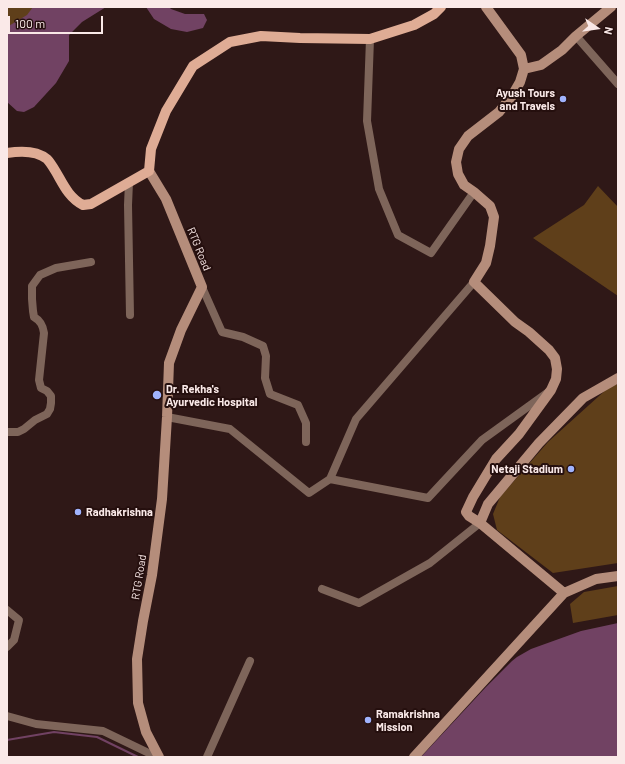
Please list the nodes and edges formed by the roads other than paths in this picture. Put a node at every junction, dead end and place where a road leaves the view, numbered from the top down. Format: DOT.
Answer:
graph roads {
  1 [pos="441,7"];
  2 [pos="486,7"];
  3 [pos="612,7"];
  4 [pos="618,12"];
  5 [pos="576,36"];
  6 [pos="370,39"];
  7 [pos="524,69"];
  8 [pos="618,84"];
  9 [pos="7,153"];
  10 [pos="149,171"];
  11 [pos="129,182"];
  12 [pos="474,192"];
  13 [pos="91,262"];
  14 [pos="474,282"];
  15 [pos="202,287"];
  16 [pos="130,315"];
  17 [pos="618,378"];
  18 [pos="551,390"];
  19 [pos="167,417"];
  20 [pos="7,432"];
  21 [pos="306,442"];
  22 [pos="330,479"];
  23 [pos="480,523"];
  24 [pos="618,576"];
  25 [pos="322,589"];
  26 [pos="564,593"];
  27 [pos="7,610"];
  28 [pos="7,647"];
  29 [pos="250,661"];
  30 [pos="7,716"];
  31 [pos="158,757"];
  32 [pos="207,757"];
  33 [pos="414,757"];
  1 -- 6 [label="main road"];
  2 -- 7 [label="street"];
  3 -- 4 [label="street"];
  3 -- 5 [label="street"];
  5 -- 7 [label="street"];
  5 -- 8 [label="street"];
  6 -- 10 [label="main road"];
  6 -- 12 [label="street"];
  7 -- 12 [label="street"];
  9 -- 11 [label="main road"];
  10 -- 11 [label="main road"];
  10 -- 15 [label="street, RTG Road"];
  11 -- 16 [label="street"];
  12 -- 14 [label="street"];
  13 -- 20 [label="street"];
  14 -- 18 [label="street"];
  14 -- 22 [label="street"];
  15 -- 19 [label="street, RTG Road"];
  15 -- 21 [label="street"];
  17 -- 23 [label="street"];
  18 -- 22 [label="street"];
  18 -- 23 [label="street"];
  19 -- 22 [label="street"];
  19 -- 31 [label="street, RTG Road"];
  23 -- 25 [label="street"];
  23 -- 26 [label="street"];
  24 -- 26 [label="street"];
  26 -- 33 [label="street"];
  27 -- 28 [label="street"];
  29 -- 32 [label="street"];
  30 -- 31 [label="street"];
}
